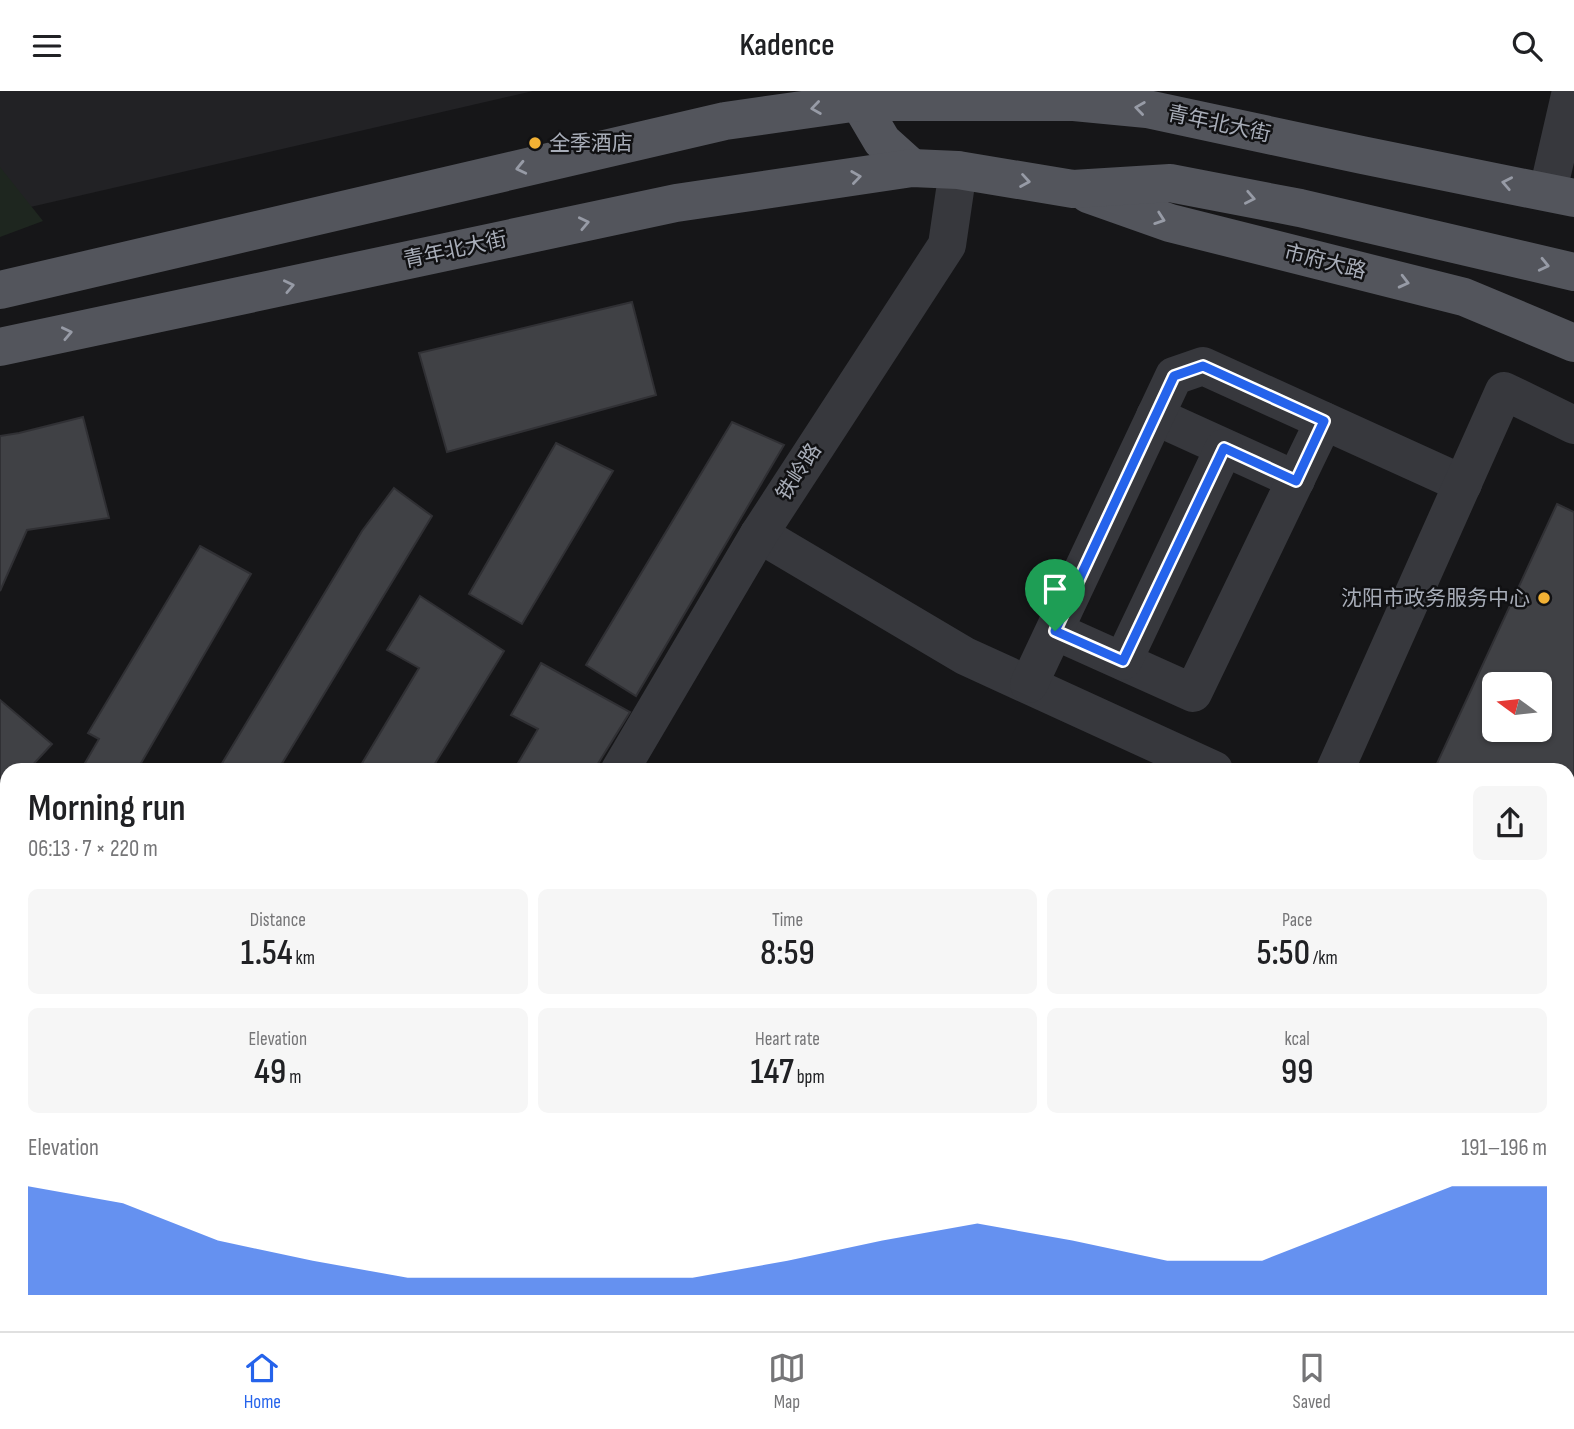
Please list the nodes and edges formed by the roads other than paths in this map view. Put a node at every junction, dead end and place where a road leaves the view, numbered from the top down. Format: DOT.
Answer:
graph roads {
  1 [pos="753,91"];
  2 [pos="1571,91"];
  3 [pos="857,97"];
  4 [pos="725,121"];
  5 [pos="912,168"];
  6 [pos="958,170"];
  7 [pos="1073,189"];
  8 [pos="1561,195"];
  9 [pos="1574,272"];
  10 [pos="0,290"];
  11 [pos="1574,343"];
  12 [pos="0,347"];
  13 [pos="1154,416"];
  14 [pos="1324,421"];
  15 [pos="1574,425"];
  16 [pos="1224,448"];
  17 [pos="1296,481"];
  18 [pos="1463,484"];
  19 [pos="759,534"];
  20 [pos="1055,631"];
  21 [pos="1123,661"];
  22 [pos="1029,684"];
  23 [pos="624,763"];
  24 [pos="1199,763"];
  25 [pos="1338,763"];
  1 -- 4 [label="main road"];
  2 -- 8 [label="street"];
  3 -- 4 [label="main road, 青年北大街, one-way"];
  3 -- 5 [label="main road"];
  8 -- 3 [label="main road, 青年北大街, one-way"];
  4 -- 10 [label="main road, 青年北大街, one-way"];
  5 -- 6 [label="main road, 青年北大街"];
  12 -- 5 [label="main road, 青年北大街, one-way"];
  6 -- 7 [label="main road, 青年北大街, one-way"];
  6 -- 19 [label="street, 铁岭路"];
  7 -- 9 [label="main road, 青年北大街, one-way"];
  7 -- 11 [label="main road, 市府大路, one-way"];
  13 -- 14 [label="street"];
  13 -- 16 [label="street"];
  13 -- 20 [label="street"];
  14 -- 17 [label="street"];
  14 -- 18 [label="street"];
  15 -- 18 [label="street"];
  16 -- 17 [label="street"];
  16 -- 21 [label="street"];
  17 -- 21 [label="street"];
  18 -- 25 [label="street"];
  19 -- 22 [label="street"];
  19 -- 23 [label="street, 铁岭路"];
  20 -- 21 [label="street"];
  20 -- 22 [label="street"];
  22 -- 24 [label="street"];
}
